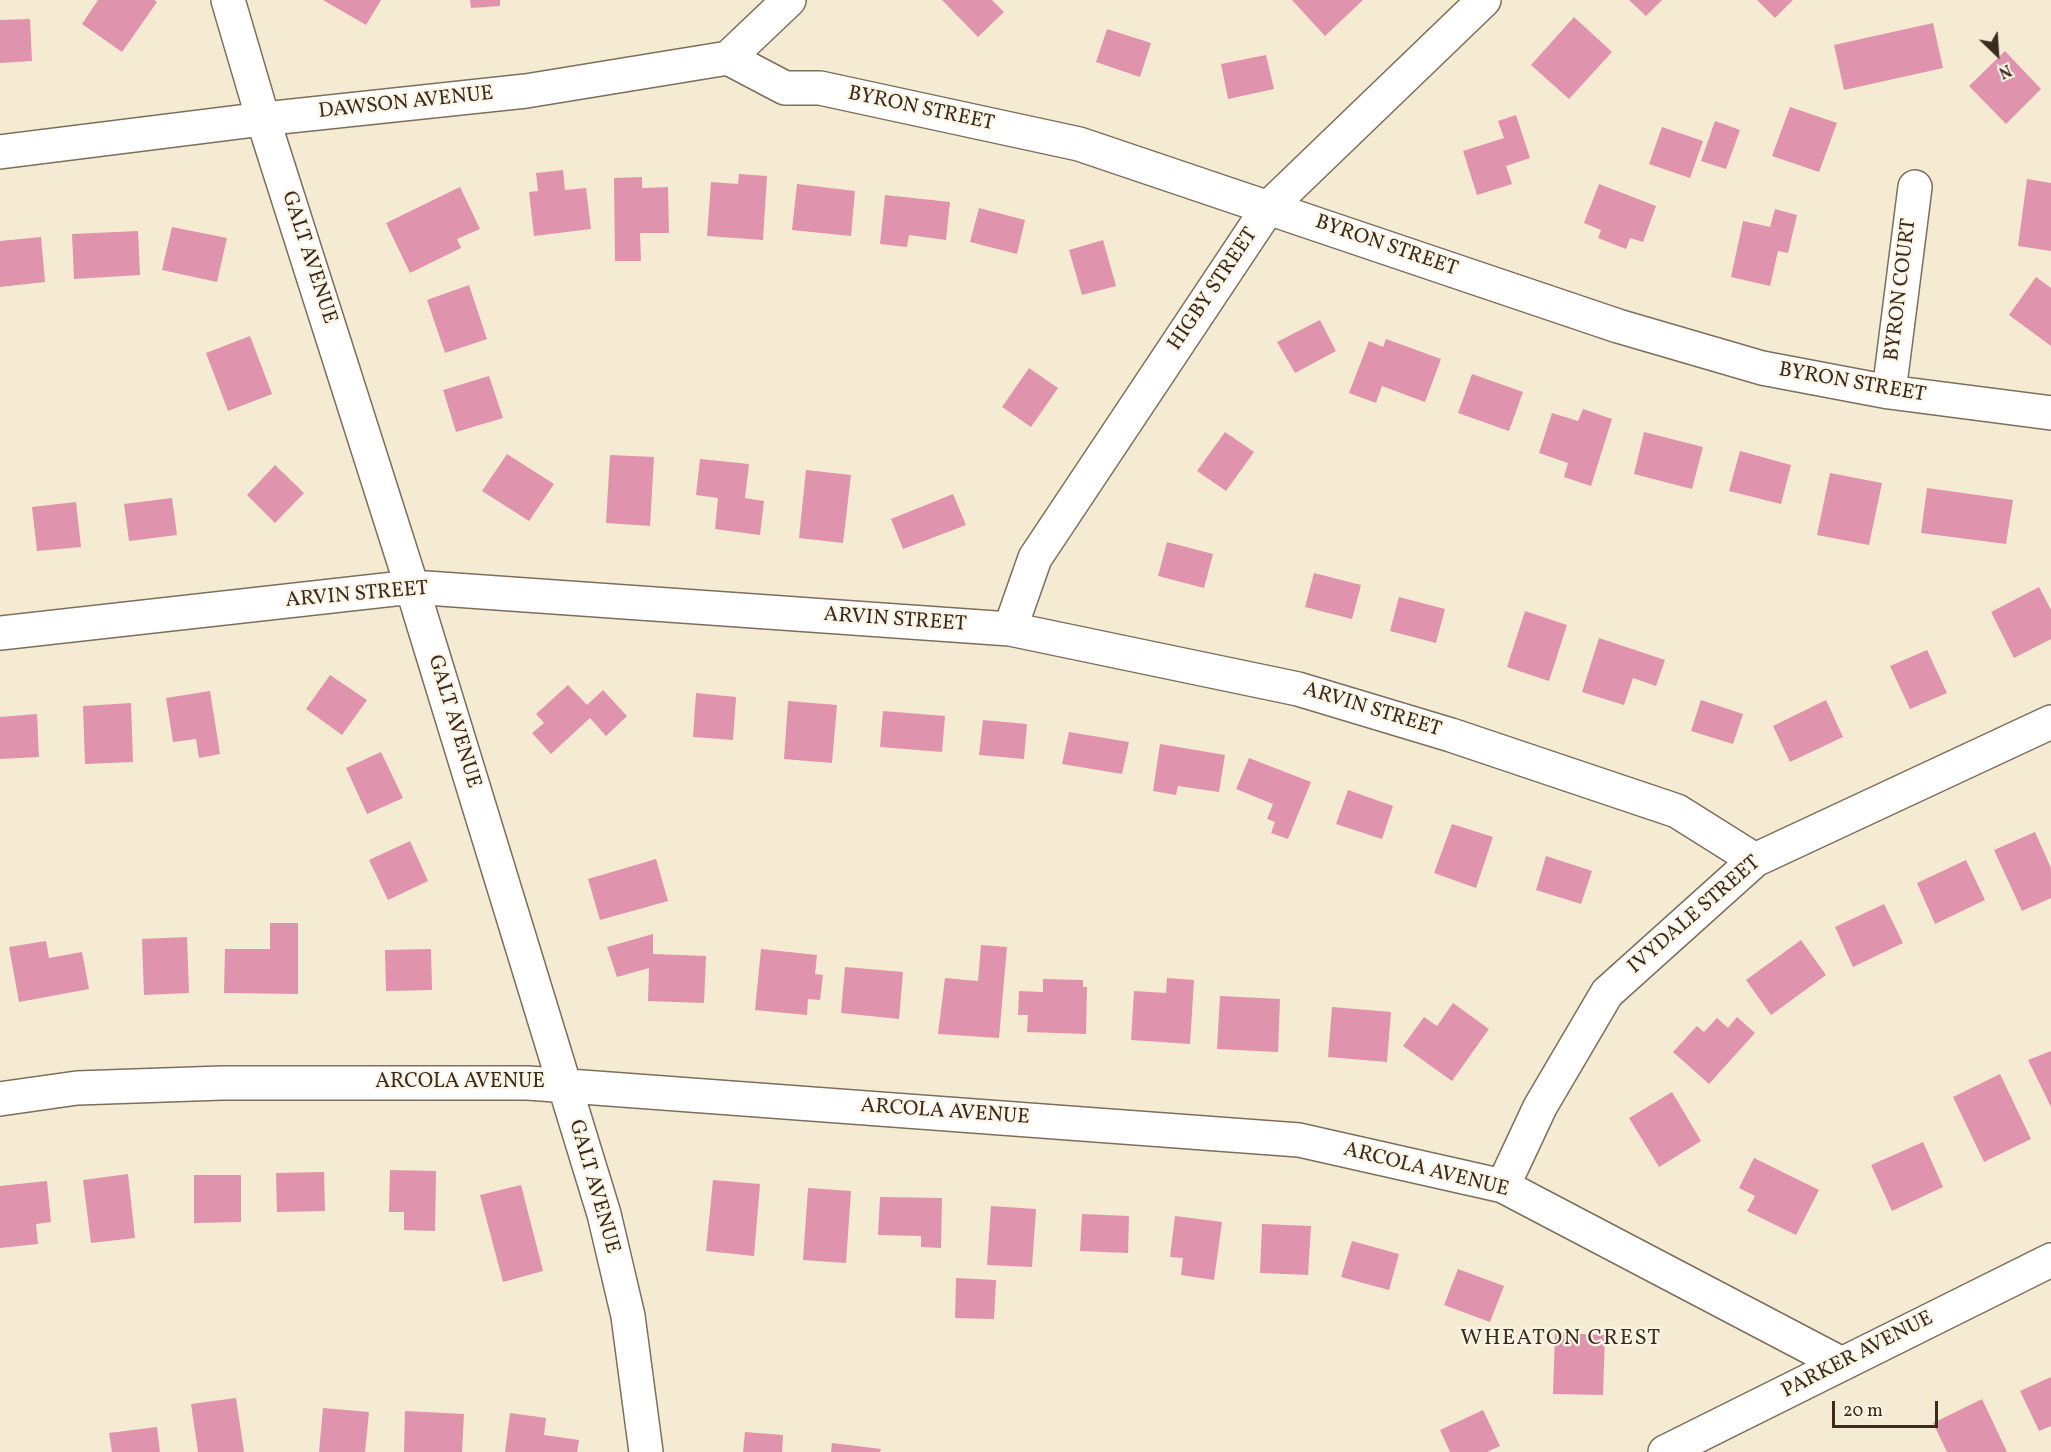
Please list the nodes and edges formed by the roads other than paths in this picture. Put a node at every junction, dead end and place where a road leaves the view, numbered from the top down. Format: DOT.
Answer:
graph roads {
  1 [pos="228,0"];
  2 [pos="789,0"];
  3 [pos="1484,0"];
  4 [pos="728,58"];
  5 [pos="263,119"];
  6 [pos="0,152"];
  7 [pos="1915,187"];
  8 [pos="1268,207"];
  9 [pos="1888,392"];
  10 [pos="2051,413"];
  11 [pos="412,587"];
  12 [pos="1010,629"];
  13 [pos="0,633"];
  14 [pos="2051,722"];
  15 [pos="1755,860"];
  16 [pos="563,1084"];
  17 [pos="0,1099"];
  18 [pos="1503,1186"];
  19 [pos="2051,1260"];
  20 [pos="1842,1364"];
  21 [pos="646,1452"];
  22 [pos="1665,1452"];
  1 -- 5 [label="street, GALT AVENUE"];
  2 -- 4 [label="street"];
  3 -- 8 [label="street, HIGBY STREET"];
  4 -- 5 [label="street, DAWSON AVENUE"];
  4 -- 8 [label="street, BYRON STREET"];
  5 -- 6 [label="street, DAWSON AVENUE"];
  5 -- 11 [label="street, GALT AVENUE"];
  7 -- 9 [label="street, BYRON COURT"];
  8 -- 9 [label="street, BYRON STREET"];
  8 -- 12 [label="street, HIGBY STREET"];
  9 -- 10 [label="street, BYRON STREET"];
  11 -- 12 [label="street, ARVIN STREET"];
  11 -- 13 [label="street, ARVIN STREET"];
  11 -- 16 [label="street, GALT AVENUE"];
  12 -- 15 [label="street, ARVIN STREET"];
  14 -- 15 [label="street, IVYDALE STREET"];
  15 -- 18 [label="street, IVYDALE STREET"];
  16 -- 17 [label="street, ARCOLA AVENUE"];
  16 -- 18 [label="street, ARCOLA AVENUE"];
  16 -- 21 [label="street, GALT AVENUE"];
  18 -- 20 [label="street, ARCOLA AVENUE"];
  19 -- 20 [label="street, PARKER AVENUE"];
  20 -- 22 [label="street, PARKER AVENUE"];
}
